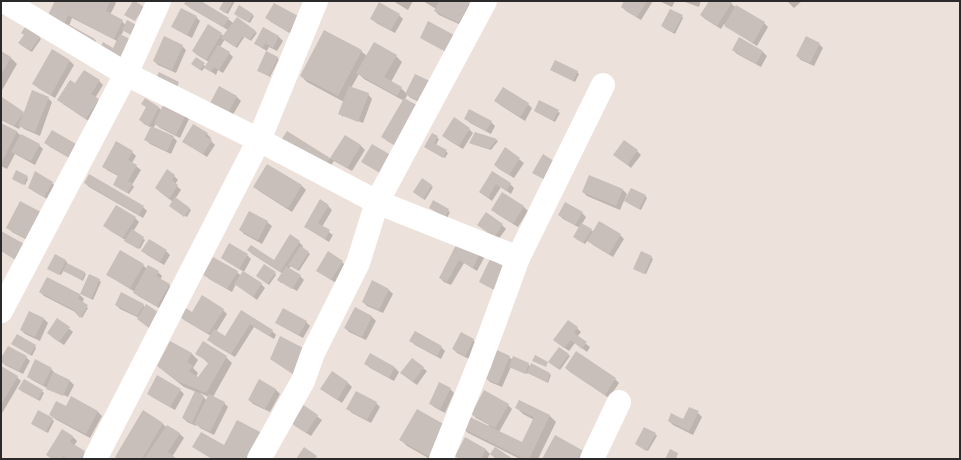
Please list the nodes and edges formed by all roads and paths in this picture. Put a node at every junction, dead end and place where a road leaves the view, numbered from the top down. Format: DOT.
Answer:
graph roads {
  1 [pos="159,1"];
  2 [pos="316,1"];
  3 [pos="485,1"];
  4 [pos="6,6"];
  5 [pos="126,74"];
  6 [pos="603,85"];
  7 [pos="259,140"];
  8 [pos="377,202"];
  9 [pos="518,258"];
  10 [pos="1,311"];
  11 [pos="619,402"];
  12 [pos="95,459"];
  13 [pos="259,459"];
  14 [pos="441,459"];
  15 [pos="592,459"];
  1 -- 5 [label="street"];
  2 -- 7 [label="street"];
  3 -- 8 [label="street"];
  4 -- 5 [label="street"];
  5 -- 7 [label="street"];
  5 -- 10 [label="street"];
  6 -- 9 [label="street"];
  7 -- 8 [label="street"];
  7 -- 12 [label="street"];
  8 -- 9 [label="street"];
  8 -- 13 [label="street"];
  9 -- 14 [label="street"];
  11 -- 15 [label="street"];
}
